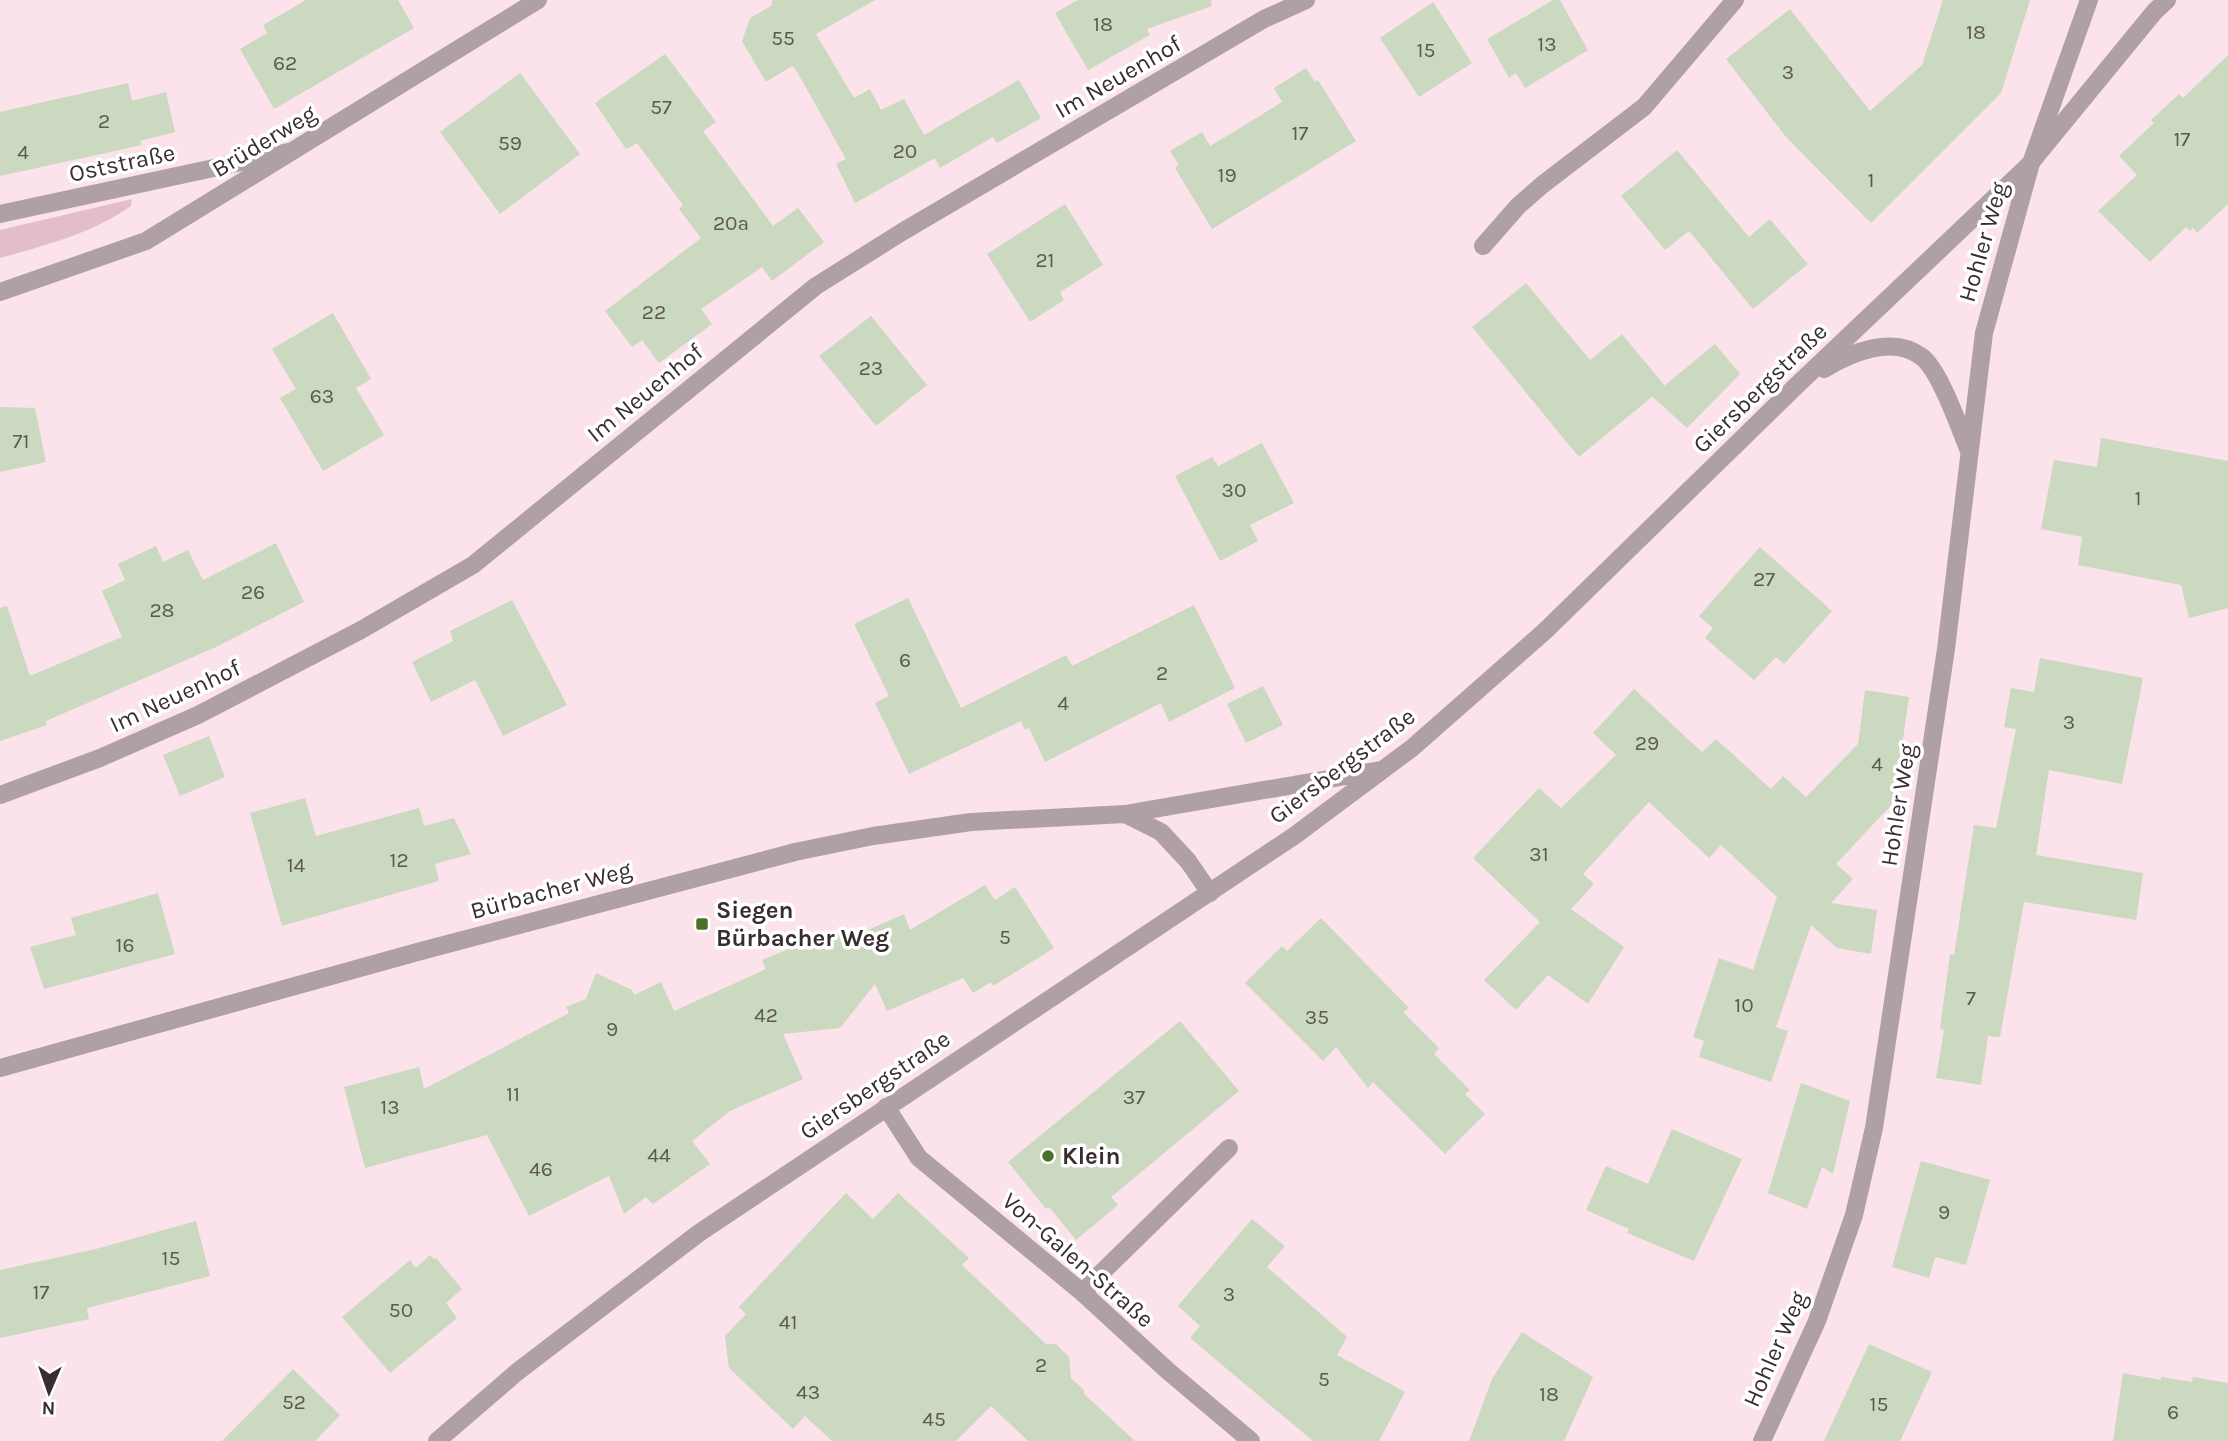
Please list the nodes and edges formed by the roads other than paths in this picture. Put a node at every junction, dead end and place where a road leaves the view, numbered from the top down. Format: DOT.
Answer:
graph roads {
  1 [pos="538,0"];
  2 [pos="1306,0"];
  3 [pos="1735,0"];
  4 [pos="2089,0"];
  5 [pos="2167,0"];
  6 [pos="295,151"];
  7 [pos="2031,163"];
  8 [pos="0,214"];
  9 [pos="1483,246"];
  10 [pos="0,292"];
  11 [pos="1794,387"];
  12 [pos="1970,454"];
  13 [pos="1384,769"];
  14 [pos="0,795"];
  15 [pos="1125,814"];
  16 [pos="1210,892"];
  17 [pos="0,1068"];
  18 [pos="886,1107"];
  19 [pos="1230,1148"];
  20 [pos="1083,1293"];
  21 [pos="437,1441"];
  22 [pos="1251,1441"];
  23 [pos="1762,1441"];
  1 -- 6 [label="street, Brüderweg"];
  2 -- 14 [label="street, Im Neuenhof"];
  3 -- 9 [label="street"];
  4 -- 7 [label="street, Hohler Weg"];
  5 -- 7 [label="street, Giersbergstraße"];
  6 -- 8 [label="street, Oststraße"];
  6 -- 10 [label="street, Brüderweg"];
  7 -- 11 [label="street, Giersbergstraße"];
  7 -- 12 [label="street, Hohler Weg"];
  11 -- 12 [label="street"];
  11 -- 13 [label="street, Giersbergstraße"];
  12 -- 23 [label="street, Hohler Weg"];
  13 -- 15 [label="street, Bürbacher Weg"];
  13 -- 16 [label="street, Giersbergstraße"];
  15 -- 16 [label="street, Bürbacher Weg"];
  15 -- 17 [label="street, Bürbacher Weg"];
  16 -- 18 [label="street, Giersbergstraße"];
  18 -- 20 [label="street, Von-Galen-Straße"];
  18 -- 21 [label="street, Giersbergstraße"];
  19 -- 20 [label="street"];
  20 -- 22 [label="street, Von-Galen-Straße"];
}
